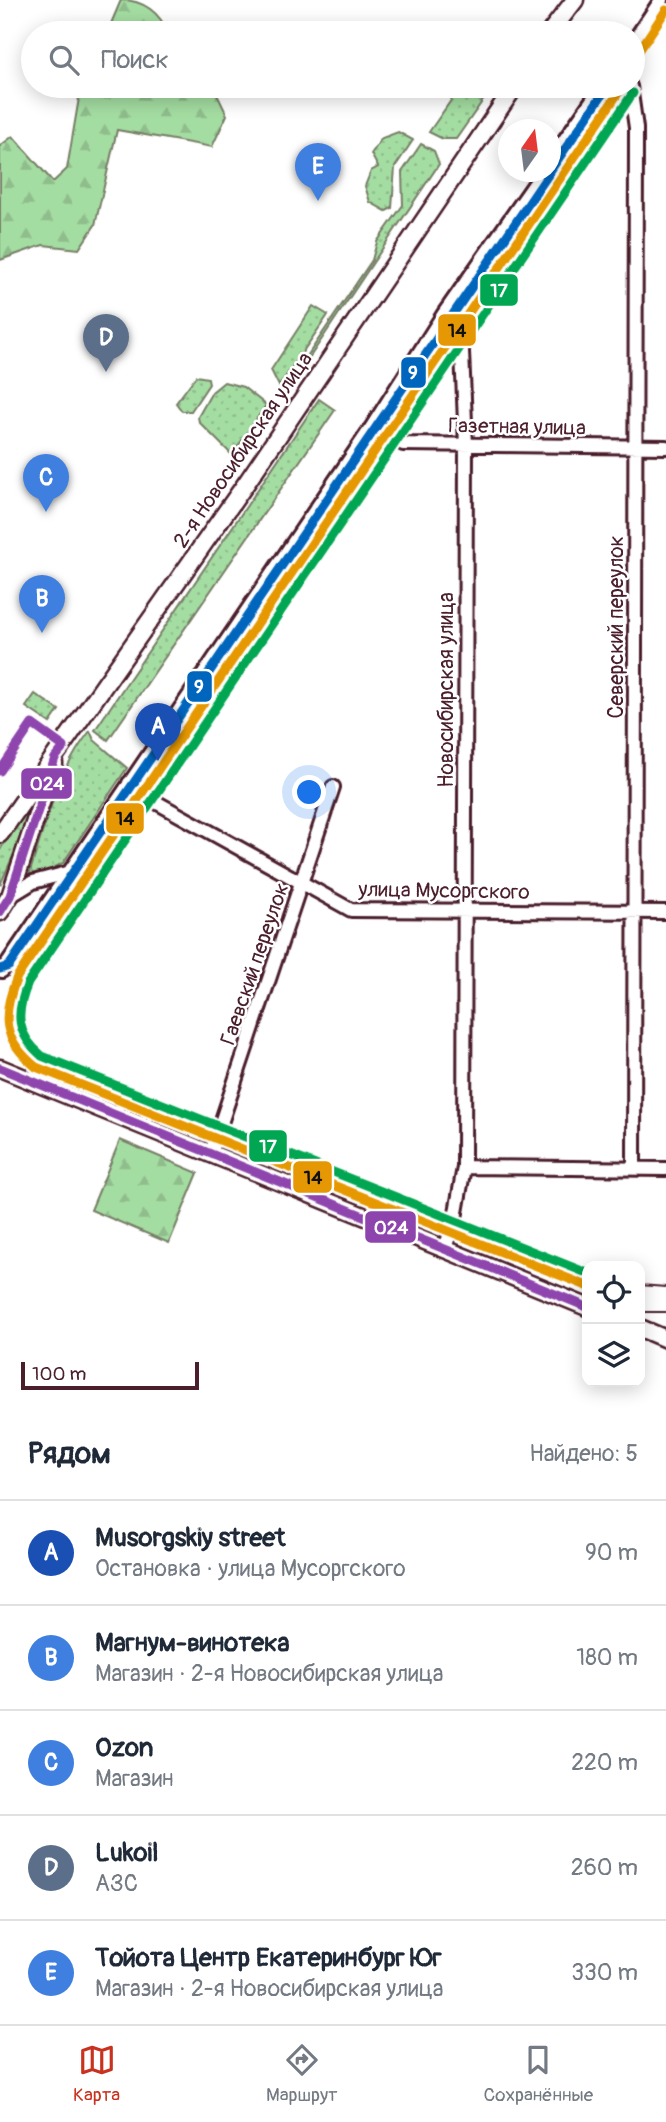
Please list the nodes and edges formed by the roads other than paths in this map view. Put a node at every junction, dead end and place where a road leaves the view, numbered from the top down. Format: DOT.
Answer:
graph roads {
  1 [pos="568,0"];
  2 [pos="575,0"];
  3 [pos="661,0"];
  4 [pos="556,21"];
  5 [pos="559,21"];
  6 [pos="645,24"];
  7 [pos="507,98"];
  8 [pos="595,98"];
  9 [pos="632,98"];
  10 [pos="561,147"];
  11 [pos="536,182"];
  12 [pos="443,315"];
  13 [pos="373,425"];
  14 [pos="467,446"];
  15 [pos="636,447"];
  16 [pos="666,447"];
  17 [pos="55,758"];
  18 [pos="129,783"];
  19 [pos="333,788"];
  20 [pos="0,834"];
  21 [pos="67,873"];
  22 [pos="303,885"];
  23 [pos="10,897"];
  24 [pos="0,912"];
  25 [pos="635,912"];
  26 [pos="666,912"];
  27 [pos="463,913"];
  28 [pos="2,971"];
  29 [pos="0,1068"];
  30 [pos="211,1153"];
  31 [pos="464,1167"];
  32 [pos="634,1168"];
  33 [pos="666,1169"];
  34 [pos="445,1248"];
  35 [pos="582,1305"];
  36 [pos="645,1330"];
  37 [pos="666,1339"];
  1 -- 4 [label="main road"];
  2 -- 5 [label="main road"];
  3 -- 6 [label="street"];
  7 -- 17 [label="main road, 2-я Новосибирская улица"];
  8 -- 10 [label="street"];
  9 -- 15 [label="street, Северский переулок"];
  11 -- 12 [label="street"];
  12 -- 13 [label="street"];
  12 -- 14 [label="street, Новосибирская улица"];
  13 -- 14 [label="street, Газетная улица"];
  13 -- 18 [label="street"];
  14 -- 15 [label="street, Газетная улица"];
  14 -- 27 [label="street, Новосибирская улица"];
  15 -- 16 [label="street, Газетная улица"];
  15 -- 25 [label="street, Северский переулок"];
  17 -- 20 [label="main road, 2-я Новосибирская улица"];
  17 -- 23 [label="main road"];
  18 -- 21 [label="street"];
  18 -- 22 [label="street, улица Мусоргского"];
  19 -- 22 [label="street, Гаевский переулок"];
  21 -- 23 [label="street"];
  21 -- 28 [label="street"];
  22 -- 27 [label="street, улица Мусоргского"];
  22 -- 30 [label="street, Гаевский переулок"];
  23 -- 24 [label="main road"];
  25 -- 26 [label="street, улица Мусоргского"];
  25 -- 27 [label="street, улица Мусоргского"];
  25 -- 32 [label="street, Северский переулок"];
  27 -- 31 [label="street, Новосибирская улица"];
  29 -- 30 [label="main road"];
  30 -- 34 [label="main road"];
  31 -- 32 [label="street"];
  31 -- 34 [label="street, Новосибирская улица"];
  32 -- 33 [label="street"];
  34 -- 35 [label="main road"];
  36 -- 37 [label="main road"];
}
